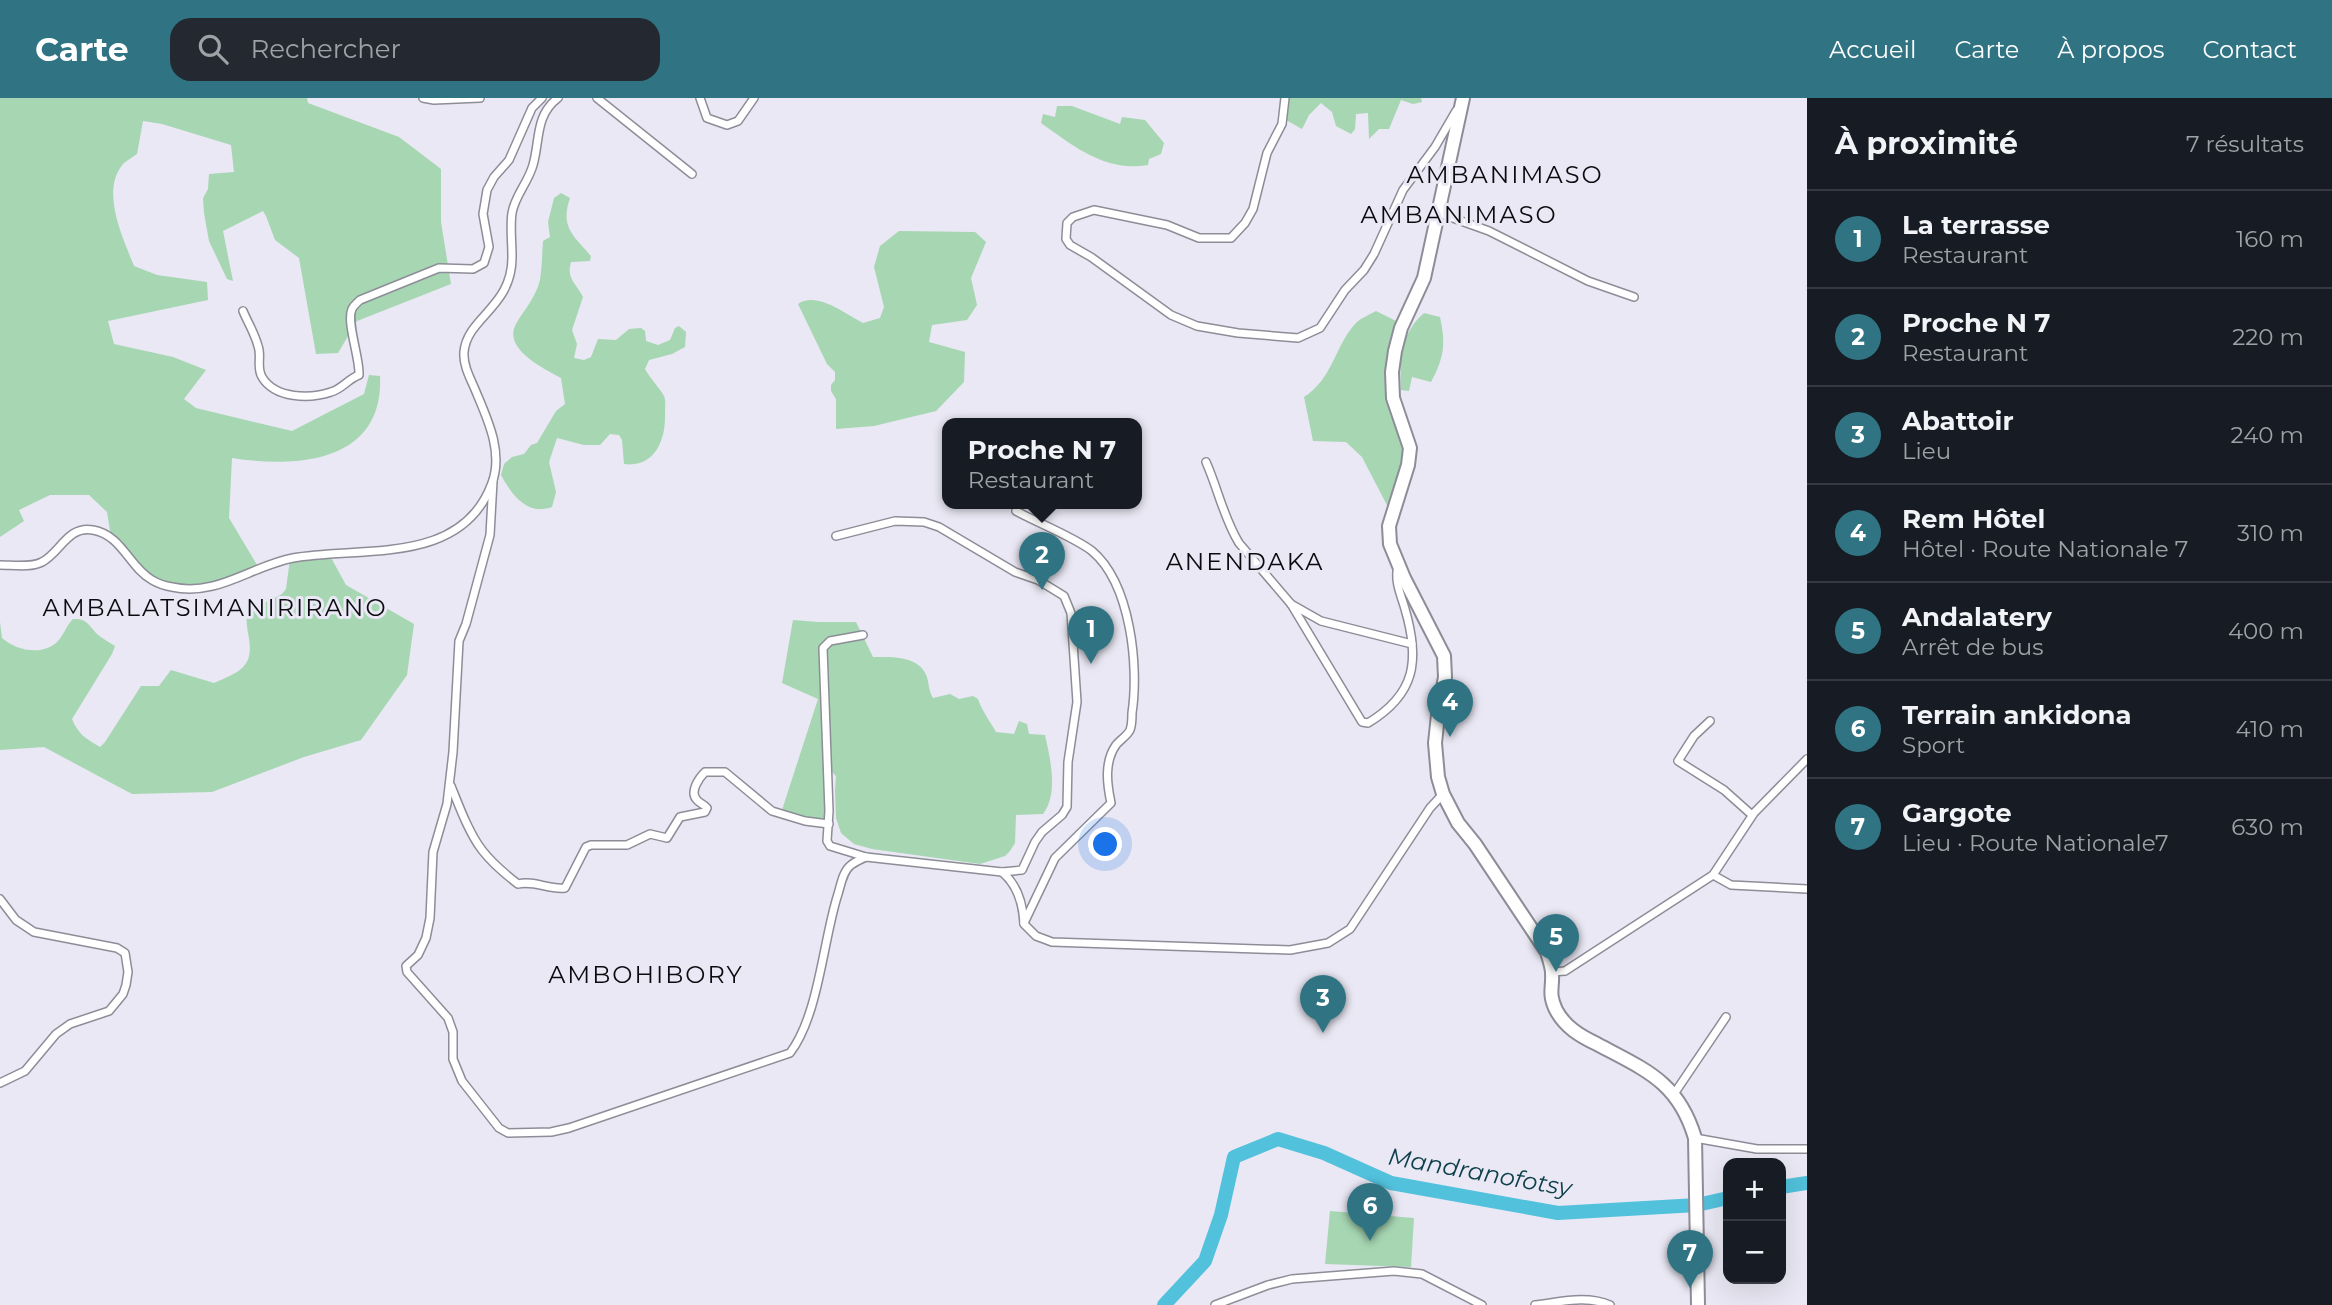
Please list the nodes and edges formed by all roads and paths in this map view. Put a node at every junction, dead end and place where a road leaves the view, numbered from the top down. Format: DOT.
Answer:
graph roads {
  1 [pos="423,98"];
  2 [pos="480,98"];
  3 [pos="542,98"];
  4 [pos="558,98"];
  5 [pos="597,98"];
  6 [pos="701,98"];
  7 [pos="754,98"];
  8 [pos="1285,98"];
  9 [pos="1463,98"];
  10 [pos="692,174"];
  11 [pos="1439,213"];
  12 [pos="1634,297"];
  13 [pos="243,312"];
  14 [pos="1206,463"];
  15 [pos="493,481"];
  16 [pos="1016,512"];
  17 [pos="836,536"];
  18 [pos="0,565"];
  19 [pos="1398,565"];
  20 [pos="1291,604"];
  21 [pos="863,635"];
  22 [pos="1412,644"];
  23 [pos="1710,721"];
  24 [pos="1807,759"];
  25 [pos="449,782"];
  26 [pos="1443,794"];
  27 [pos="1752,815"];
  28 [pos="828,824"];
  29 [pos="866,857"];
  30 [pos="1002,872"];
  31 [pos="1713,875"];
  32 [pos="1807,889"];
  33 [pos="0,899"];
  34 [pos="1024,924"];
  35 [pos="1552,972"];
  36 [pos="1726,1017"];
  37 [pos="0,1083"];
  38 [pos="1674,1094"];
  39 [pos="1695,1138"];
  40 [pos="1807,1149"];
  41 [pos="1697,1304"];
  42 [pos="1215,1305"];
  43 [pos="1482,1305"];
  44 [pos="1535,1305"];
  45 [pos="1610,1305"];
  1 -- 2 [label="street"];
  3 -- 13 [label="street"];
  4 -- 15 [label="street"];
  5 -- 10 [label="street"];
  6 -- 7 [label="street"];
  8 -- 9 [label="street"];
  9 -- 11 [label="main road"];
  11 -- 12 [label="street"];
  11 -- 19 [label="main road"];
  14 -- 20 [label="street"];
  15 -- 18 [label="street"];
  15 -- 25 [label="street"];
  16 -- 34 [label="street"];
  17 -- 30 [label="street"];
  19 -- 22 [label="street"];
  19 -- 26 [label="main road"];
  20 -- 22 [label="street"];
  20 -- 22 [label="street"];
  21 -- 28 [label="street"];
  23 -- 27 [label="street"];
  24 -- 27 [label="street"];
  25 -- 28 [label="street"];
  25 -- 29 [label="street"];
  26 -- 34 [label="street"];
  26 -- 35 [label="main road"];
  27 -- 31 [label="street"];
  28 -- 29 [label="street"];
  29 -- 30 [label="street"];
  30 -- 34 [label="street"];
  31 -- 32 [label="street"];
  31 -- 35 [label="street"];
  33 -- 37 [label="street"];
  35 -- 38 [label="main road"];
  36 -- 38 [label="street"];
  38 -- 39 [label="main road"];
  39 -- 40 [label="street"];
  39 -- 41 [label="main road"];
  42 -- 43 [label="street"];
  44 -- 45 [label="street"];
}
